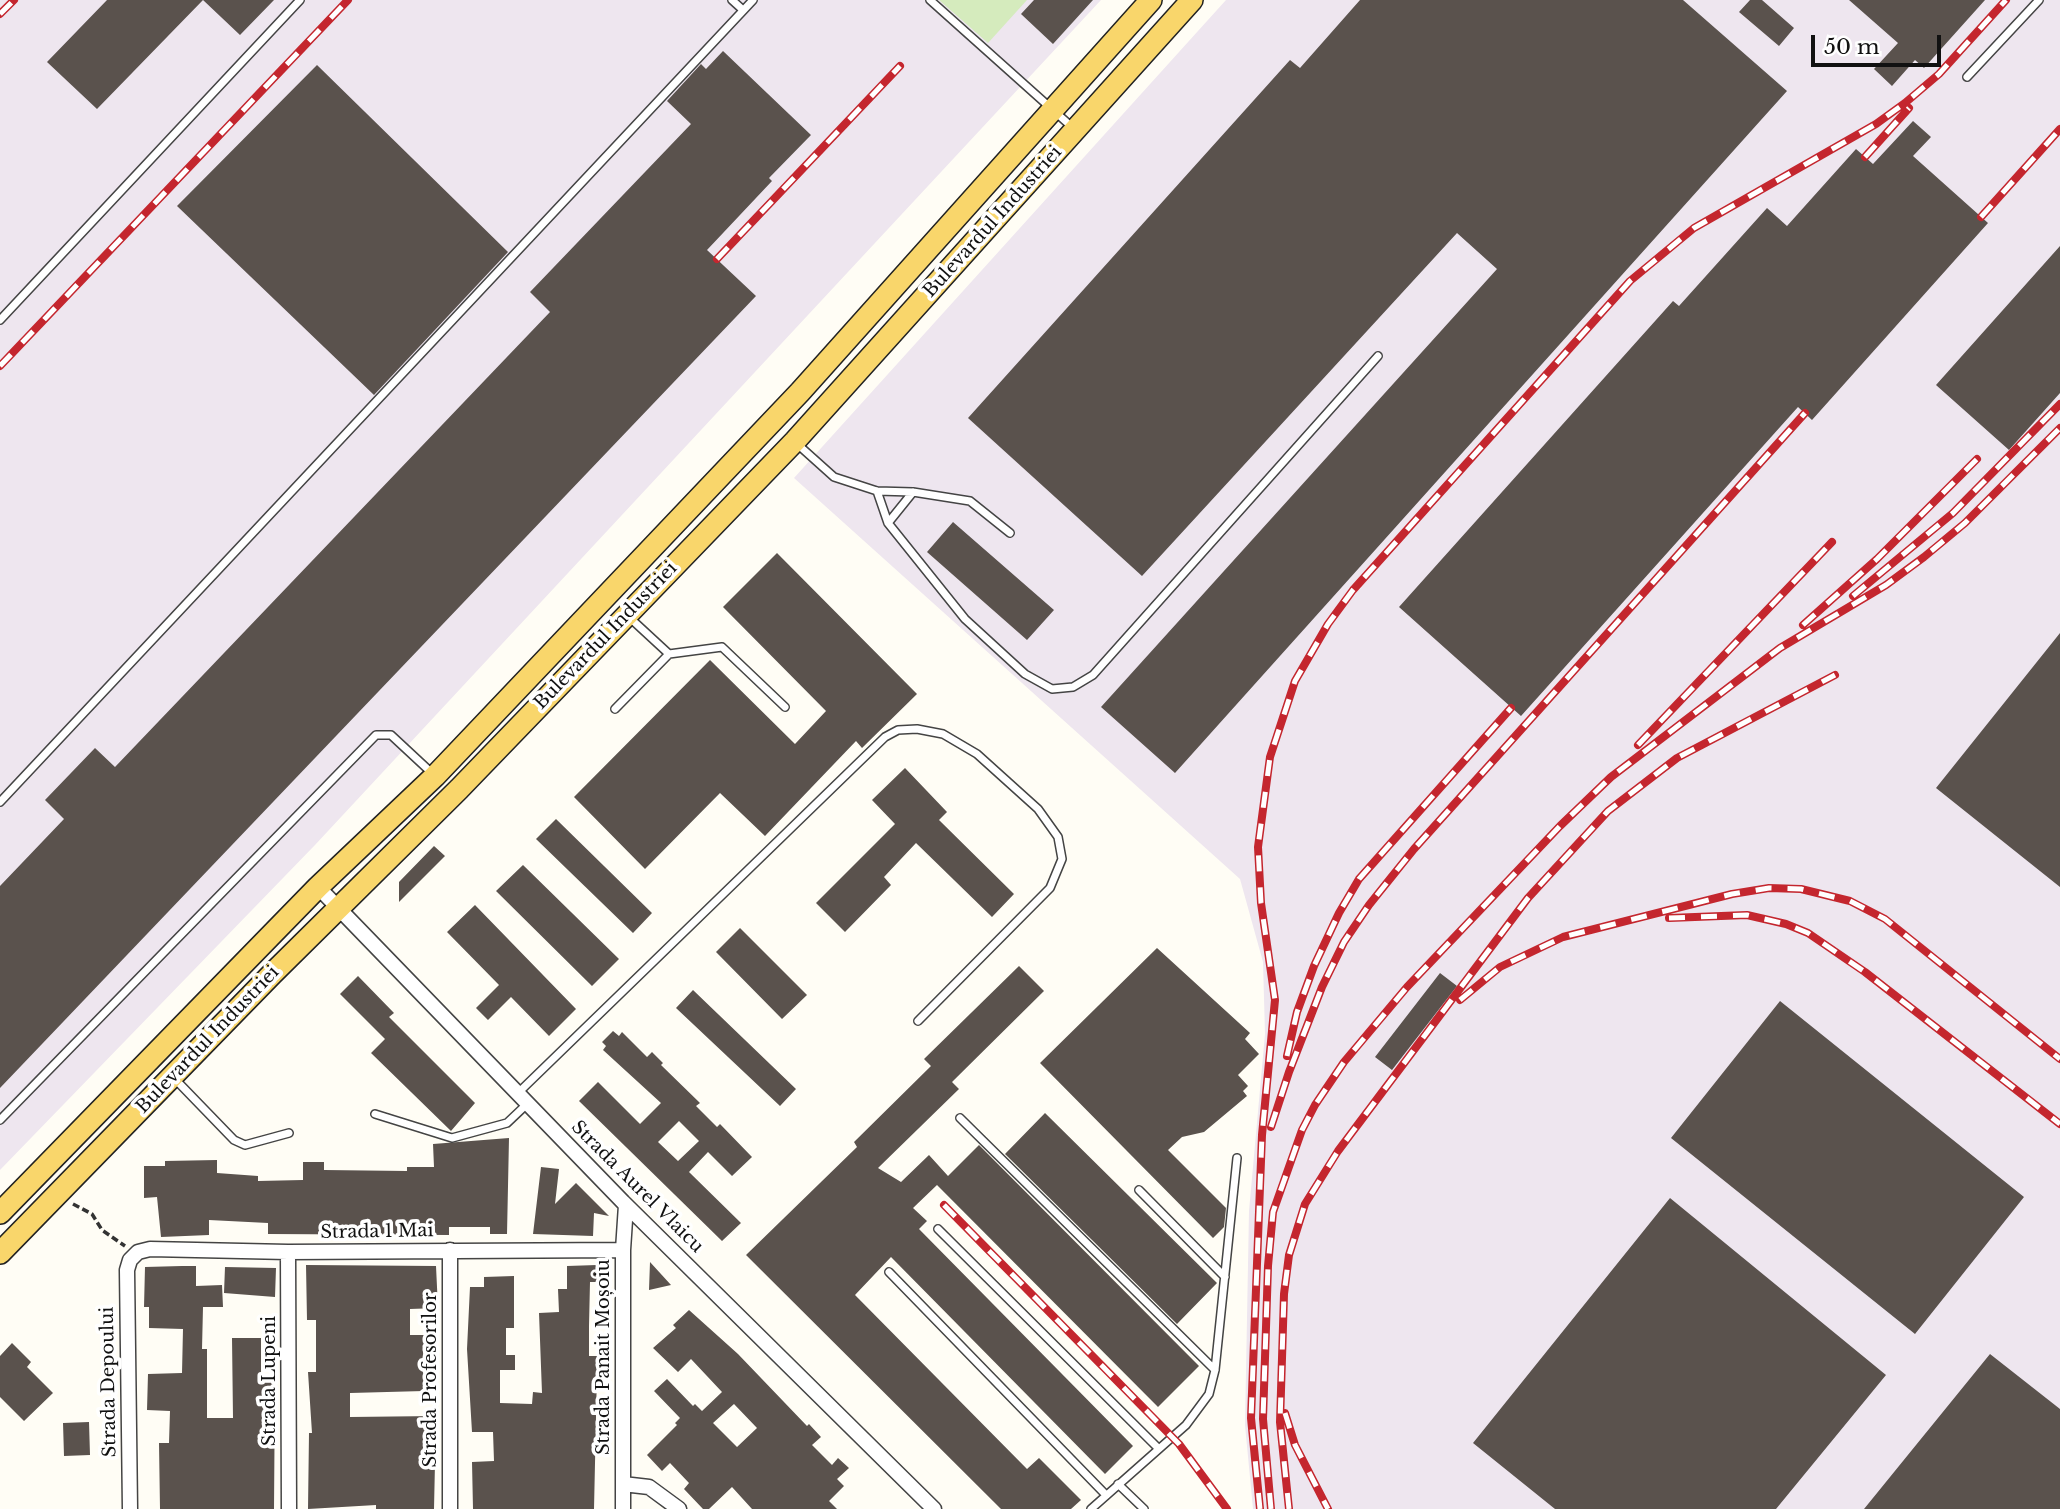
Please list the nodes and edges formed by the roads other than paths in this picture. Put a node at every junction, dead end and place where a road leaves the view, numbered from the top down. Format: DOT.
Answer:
graph roads {
  1 [pos="300,0"];
  2 [pos="732,0"];
  3 [pos="753,0"];
  4 [pos="930,0"];
  5 [pos="1152,0"];
  6 [pos="1192,0"];
  7 [pos="2039,0"];
  8 [pos="743,10"];
  9 [pos="1968,77"];
  10 [pos="1053,111"];
  11 [pos="1075,130"];
  12 [pos="0,320"];
  13 [pos="1378,356"];
  14 [pos="795,441"];
  15 [pos="877,491"];
  16 [pos="913,492"];
  17 [pos="888,523"];
  18 [pos="1010,533"];
  19 [pos="627,615"];
  20 [pos="669,654"];
  21 [pos="785,707"];
  22 [pos="615,709"];
  23 [pos="435,775"];
  24 [pos="0,802"];
  25 [pos="318,887"];
  26 [pos="338,908"];
  27 [pos="918,1021"];
  28 [pos="172,1077"];
  29 [pos="523,1099"];
  30 [pos="375,1114"];
  31 [pos="960,1118"];
  32 [pos="0,1119"];
  33 [pos="289,1133"];
  34 [pos="1237,1158"];
  35 [pos="1139,1190"];
  36 [pos="626,1205"];
  37 [pos="0,1213"];
  38 [pos="938,1229"];
  39 [pos="450,1250"];
  40 [pos="623,1250"];
  41 [pos="288,1252"];
  42 [pos="0,1253"];
  43 [pos="134,1256"];
  44 [pos="889,1272"];
  45 [pos="1224,1278"];
  46 [pos="1215,1370"];
  47 [pos="1158,1448"];
  48 [pos="623,1484"];
  49 [pos="1118,1484"];
  50 [pos="1106,1495"];
  51 [pos="130,1509"];
  52 [pos="289,1509"];
  53 [pos="450,1509"];
  54 [pos="623,1509"];
  55 [pos="679,1509"];
  56 [pos="934,1509"];
  57 [pos="1091,1509"];
  58 [pos="1144,1509"];
  1 -- 12 [label="lane"];
  2 -- 8 [label="lane"];
  3 -- 8 [label="lane"];
  4 -- 10 [label="lane"];
  5 -- 10 [label="main road, Bulevardul Industriei"];
  6 -- 11 [label="main road, Bulevardul Industriei"];
  7 -- 9 [label="lane"];
  8 -- 24 [label="lane"];
  10 -- 11 [label="lane"];
  10 -- 23 [label="main road, Bulevardul Industriei"];
  11 -- 14 [label="main road, Bulevardul Industriei"];
  13 -- 17 [label="lane"];
  14 -- 15 [label="lane"];
  14 -- 19 [label="main road, Bulevardul Industriei"];
  15 -- 16 [label="lane"];
  15 -- 17 [label="lane"];
  16 -- 17 [label="lane"];
  16 -- 18 [label="lane"];
  19 -- 20 [label="lane"];
  19 -- 26 [label="main road, Bulevardul Industriei"];
  20 -- 21 [label="lane"];
  20 -- 22 [label="lane"];
  23 -- 25 [label="main road, Bulevardul Industriei"];
  23 -- 32 [label="lane"];
  25 -- 26 [label="street, Strada Aurel Vlaicu"];
  25 -- 37 [label="main road, Bulevardul Industriei"];
  26 -- 28 [label="main road, Bulevardul Industriei"];
  26 -- 29 [label="street, Strada Aurel Vlaicu"];
  27 -- 29 [label="lane"];
  28 -- 33 [label="lane"];
  28 -- 42 [label="main road, Bulevardul Industriei"];
  29 -- 30 [label="lane"];
  29 -- 36 [label="street, Strada Aurel Vlaicu"];
  31 -- 46 [label="lane"];
  34 -- 45 [label="lane"];
  35 -- 45 [label="lane"];
  36 -- 40 [label="street, Strada Panait Moșoiu"];
  36 -- 56 [label="street, Strada Aurel Vlaicu"];
  38 -- 47 [label="lane"];
  39 -- 40 [label="street, Strada 1 Mai"];
  39 -- 41 [label="street, Strada 1 Mai"];
  39 -- 53 [label="street, Strada Profesorilor"];
  40 -- 48 [label="street, Strada Panait Moșoiu"];
  41 -- 43 [label="street, Strada 1 Mai"];
  41 -- 52 [label="street, Strada Lupeni"];
  43 -- 51 [label="street, Strada Depoului"];
  44 -- 50 [label="lane"];
  45 -- 46 [label="lane"];
  46 -- 47 [label="lane"];
  47 -- 49 [label="lane"];
  48 -- 54 [label="street, Strada Panait Moșoiu"];
  48 -- 55 [label="street"];
  49 -- 50 [label="lane"];
  49 -- 58 [label="lane"];
  50 -- 57 [label="lane"];
}
